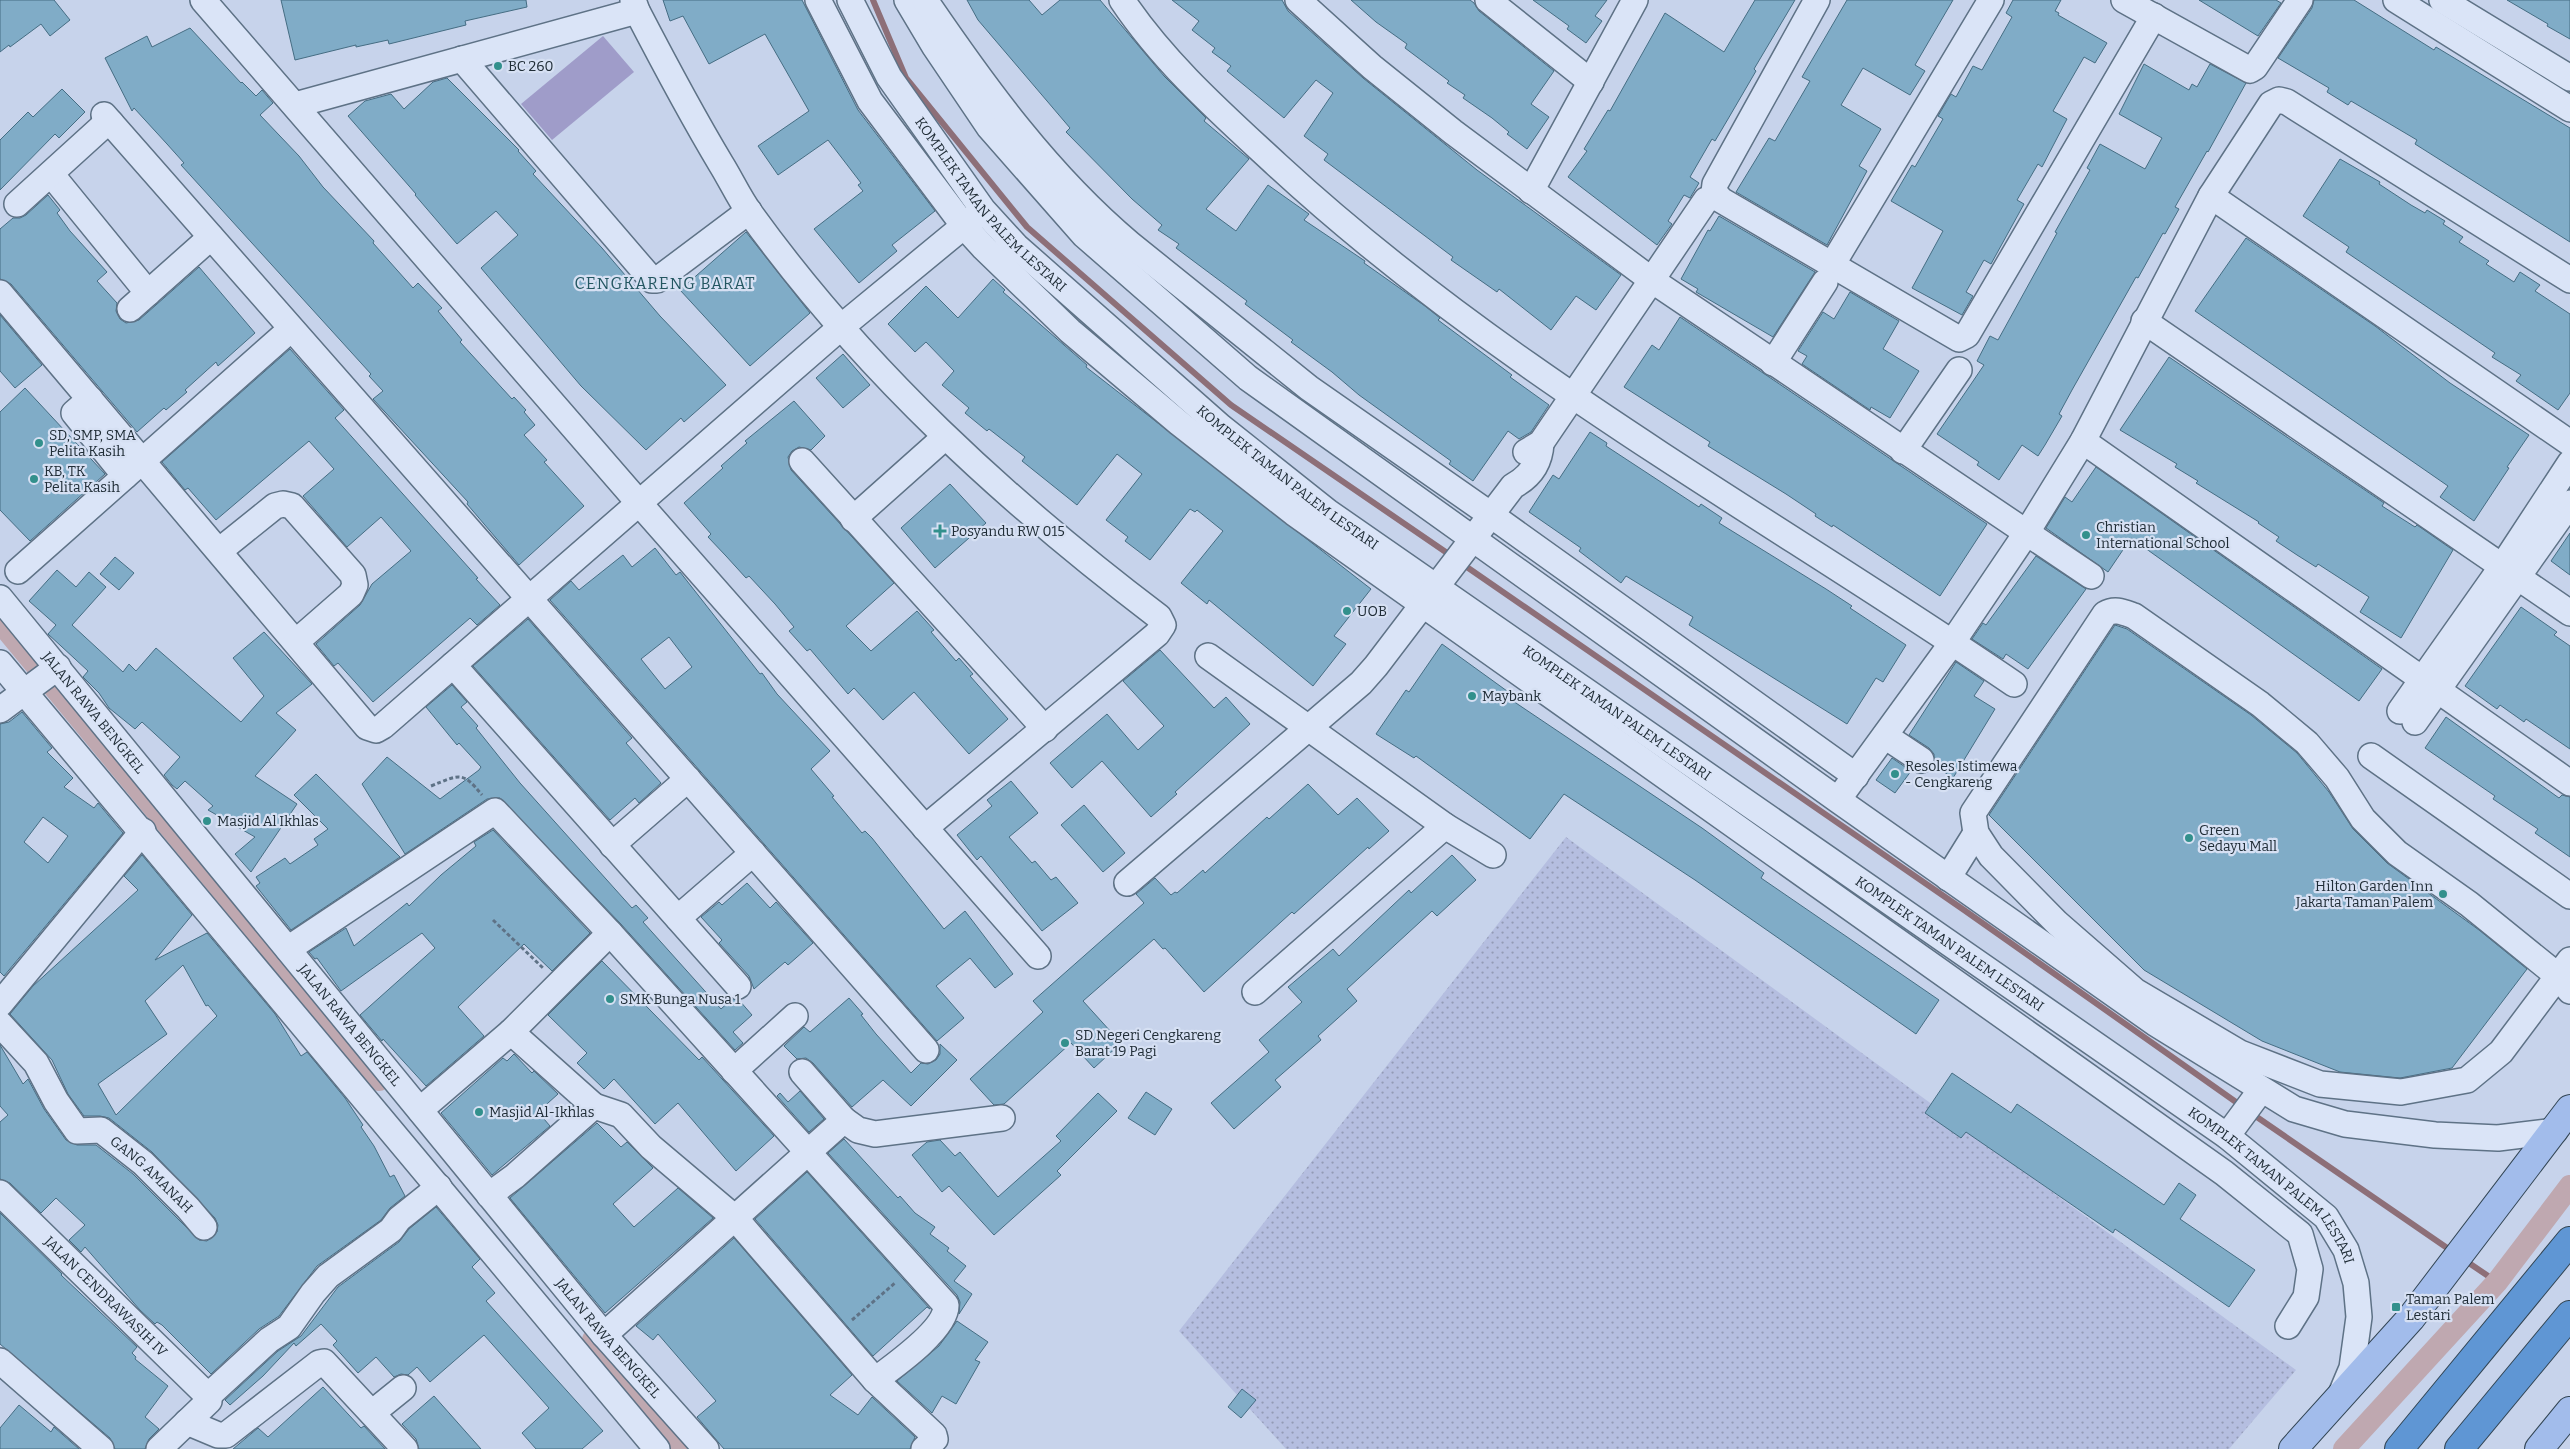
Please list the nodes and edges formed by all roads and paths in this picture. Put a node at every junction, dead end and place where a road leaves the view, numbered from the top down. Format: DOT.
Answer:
graph roads {
  1 [pos="203,0"];
  2 [pos="818,0"];
  3 [pos="850,0"];
  4 [pos="908,0"];
  5 [pos="925,0"];
  6 [pos="1122,0"];
  7 [pos="1298,0"];
  8 [pos="1488,0"];
  9 [pos="1635,0"];
  10 [pos="1817,0"];
  11 [pos="1991,0"];
  12 [pos="2124,0"];
  13 [pos="2300,0"];
  14 [pos="2396,0"];
  15 [pos="2442,0"];
  16 [pos="635,6"];
  17 [pos="2154,16"];
  18 [pos="2482,24"];
  19 [pos="2467,45"];
  20 [pos="462,59"];
  21 [pos="2570,78"];
  22 [pos="1591,82"];
  23 [pos="295,105"];
  24 [pos="2570,109"];
  25 [pos="51,174"];
  26 [pos="1531,191"];
  27 [pos="2211,196"];
  28 [pos="1706,200"];
  29 [pos="16,204"];
  30 [pos="983,210"];
  31 [pos="749,212"];
  32 [pos="964,226"];
  33 [pos="1093,227"];
  34 [pos="211,237"];
  35 [pos="1828,274"];
  36 [pos="2570,280"];
  37 [pos="1653,281"];
  38 [pos="0,293"];
  39 [pos="2144,322"];
  40 [pos="840,328"];
  41 [pos="291,329"];
  42 [pos="1773,363"];
  43 [pos="1959,370"];
  44 [pos="1573,398"];
  45 [pos="945,437"];
  46 [pos="2083,441"];
  47 [pos="2570,443"];
  48 [pos="1903,451"];
  49 [pos="802,461"];
  50 [pos="2570,463"];
  51 [pos="133,468"];
  52 [pos="639,503"];
  53 [pos="2570,503"];
  54 [pos="1491,514"];
  55 [pos="853,519"];
  56 [pos="2027,532"];
  57 [pos="1469,544"];
  58 [pos="219,551"];
  59 [pos="18,571"];
  60 [pos="2511,571"];
  61 [pos="2091,576"];
  62 [pos="1436,588"];
  63 [pos="0,598"];
  64 [pos="529,599"];
  65 [pos="2570,613"];
  66 [pos="296,642"];
  67 [pos="1952,643"];
  68 [pos="1208,656"];
  69 [pos="0,662"];
  70 [pos="453,666"];
  71 [pos="40,680"];
  72 [pos="2014,684"];
  73 [pos="2430,685"];
  74 [pos="0,710"];
  75 [pos="2408,717"];
  76 [pos="1046,729"];
  77 [pos="1310,729"];
  78 [pos="1885,736"];
  79 [pos="2371,756"];
  80 [pos="1922,760"];
  81 [pos="1856,776"];
  82 [pos="688,779"];
  83 [pos="2570,783"];
  84 [pos="431,786"];
  85 [pos="1838,800"];
  86 [pos="495,810"];
  87 [pos="1445,826"];
  88 [pos="925,828"];
  89 [pos="143,831"];
  90 [pos="1976,833"];
  91 [pos="612,845"];
  92 [pos="753,853"];
  93 [pos="1493,855"];
  94 [pos="2490,858"];
  95 [pos="1948,878"];
  96 [pos="1127,883"];
  97 [pos="2570,896"];
  98 [pos="2570,914"];
  99 [pos="678,918"];
  100 [pos="493,920"];
  101 [pos="610,933"];
  102 [pos="2026,933"];
  103 [pos="288,949"];
  104 [pos="2088,949"];
  105 [pos="1038,956"];
  106 [pos="2566,976"];
  107 [pos="559,984"];
  108 [pos="738,986"];
  109 [pos="1255,992"];
  110 [pos="0,1004"];
  111 [pos="795,1016"];
  112 [pos="0,1024"];
  113 [pos="511,1032"];
  114 [pos="926,1050"];
  115 [pos="734,1071"];
  116 [pos="802,1072"];
  117 [pos="594,1106"];
  118 [pos="420,1110"];
  119 [pos="2244,1113"];
  120 [pos="1002,1118"];
  121 [pos="844,1120"];
  122 [pos="2563,1120"];
  123 [pos="806,1153"];
  124 [pos="438,1187"];
  125 [pos="0,1193"];
  126 [pos="489,1195"];
  127 [pos="735,1218"];
  128 [pos="204,1227"];
  129 [pos="2570,1241"];
  130 [pos="913,1268"];
  131 [pos="2570,1315"];
  132 [pos="2288,1326"];
  133 [pos="836,1334"];
  134 [pos="604,1336"];
  135 [pos="0,1361"];
  136 [pos="875,1380"];
  137 [pos="403,1388"];
  138 [pos="2340,1398"];
  139 [pos="208,1399"];
  140 [pos="2570,1411"];
  141 [pos="372,1413"];
  142 [pos="187,1422"];
  143 [pos="101,1449"];
  144 [pos="159,1449"];
  145 [pos="405,1449"];
  146 [pos="658,1449"];
  147 [pos="706,1449"];
  148 [pos="924,1449"];
  149 [pos="2293,1449"];
  150 [pos="2399,1449"];
  151 [pos="2459,1449"];
  152 [pos="2539,1449"];
  1 -- 23 [label="street"];
  2 -- 32 [label="street"];
  3 -- 30 [label="street, KOMPLEK TAMAN PALEM LESTARI"];
  4 -- 33 [label="street, KOMPLEK TAMAN PALEM LESTARI"];
  5 -- 33 [label="street"];
  6 -- 44 [label="street"];
  7 -- 26 [label="street"];
  8 -- 22 [label="street"];
  9 -- 22 [label="street"];
  10 -- 35 [label="street"];
  11 -- 35 [label="street"];
  12 -- 17 [label="street"];
  13 -- 17 [label="street"];
  14 -- 19 [label="street"];
  15 -- 18 [label="street"];
  16 -- 20 [label="street"];
  16 -- 31 [label="street"];
  17 -- 35 [label="street"];
  18 -- 19 [label="street"];
  18 -- 21 [label="street"];
  19 -- 24 [label="street"];
  20 -- 23 [label="street"];
  20 -- 31 [label="street"];
  22 -- 26 [label="street"];
  23 -- 52 [label="street"];
  25 -- 29 [label="street"];
  25 -- 34 [label="street"];
  25 -- 34 [label="street"];
  26 -- 37 [label="street"];
  27 -- 36 [label="street"];
  27 -- 39 [label="street"];
  27 -- 47 [label="street"];
  28 -- 37 [label="street"];
  30 -- 32 [label="street"];
  30 -- 62 [label="street, KOMPLEK TAMAN PALEM LESTARI"];
  31 -- 40 [label="street"];
  32 -- 40 [label="street"];
  32 -- 62 [label="street"];
  33 -- 54 [label="street"];
  33 -- 57 [label="street, KOMPLEK TAMAN PALEM LESTARI"];
  34 -- 41 [label="street"];
  35 -- 42 [label="street"];
  37 -- 42 [label="street"];
  37 -- 44 [label="street"];
  38 -- 51 [label="street"];
  39 -- 46 [label="street"];
  39 -- 60 [label="street"];
  40 -- 45 [label="street"];
  40 -- 52 [label="street"];
  41 -- 51 [label="street"];
  41 -- 64 [label="street"];
  42 -- 48 [label="street"];
  43 -- 48 [label="street"];
  44 -- 54 [label="street"];
  44 -- 67 [label="street"];
  45 -- 55 [label="street"];
  45 -- 76 [label="street"];
  46 -- 56 [label="street"];
  46 -- 73 [label="street"];
  48 -- 56 [label="street"];
  49 -- 55 [label="street"];
  50 -- 60 [label="street"];
  51 -- 58 [label="street"];
  51 -- 59 [label="street"];
  52 -- 64 [label="street"];
  52 -- 88 [label="street"];
  53 -- 60 [label="street"];
  54 -- 57 [label="street"];
  54 -- 81 [label="street"];
  55 -- 76 [label="street"];
  56 -- 61 [label="street"];
  56 -- 67 [label="street"];
  57 -- 62 [label="street"];
  57 -- 85 [label="street, KOMPLEK TAMAN PALEM LESTARI"];
  58 -- 66 [label="street"];
  58 -- 66 [label="street"];
  60 -- 65 [label="street"];
  60 -- 73 [label="street"];
  62 -- 77 [label="street"];
  62 -- 119 [label="street, KOMPLEK TAMAN PALEM LESTARI"];
  62 -- 132 [label="street"];
  63 -- 71 [label="street, JALAN RAWA BENGKEL"];
  64 -- 70 [label="street"];
  64 -- 82 [label="street"];
  66 -- 70 [label="street"];
  67 -- 72 [label="street"];
  67 -- 78 [label="street"];
  68 -- 77 [label="street"];
  69 -- 71 [label="street, JALAN RAWA BENGKEL"];
  70 -- 91 [label="street"];
  71 -- 74 [label="street"];
  71 -- 89 [label="street, JALAN RAWA BENGKEL"];
  71 -- 103 [label="street, JALAN RAWA BENGKEL"];
  73 -- 75 [label="street"];
  73 -- 83 [label="street"];
  76 -- 88 [label="street"];
  77 -- 87 [label="street"];
  77 -- 96 [label="street"];
  78 -- 80 [label="street"];
  78 -- 81 [label="street"];
  79 -- 97 [label="street"];
  81 -- 85 [label="street"];
  82 -- 91 [label="street"];
  82 -- 92 [label="street"];
  84 -- 86 [label="path"];
  85 -- 95 [label="street, KOMPLEK TAMAN PALEM LESTARI"];
  86 -- 101 [label="street"];
  86 -- 103 [label="street"];
  87 -- 93 [label="street"];
  87 -- 109 [label="street"];
  88 -- 105 [label="street"];
  89 -- 110 [label="street"];
  89 -- 124 [label="street, JALAN RAWA BENGKEL"];
  90 -- 95 [label="street"];
  90 -- 104 [label="street"];
  90 -- 106 [label="street"];
  91 -- 99 [label="street"];
  92 -- 99 [label="street"];
  92 -- 114 [label="street"];
  94 -- 98 [label="street"];
  95 -- 102 [label="street, KOMPLEK TAMAN PALEM LESTARI"];
  99 -- 108 [label="street"];
  100 -- 107 [label="path"];
  101 -- 107 [label="street"];
  101 -- 115 [label="street"];
  102 -- 104 [label="street"];
  102 -- 119 [label="street, KOMPLEK TAMAN PALEM LESTARI"];
  103 -- 118 [label="street, JALAN RAWA BENGKEL"];
  104 -- 106 [label="street"];
  107 -- 113 [label="street"];
  111 -- 115 [label="street"];
  112 -- 128 [label="street, GANG AMANAH"];
  113 -- 117 [label="street"];
  113 -- 118 [label="street"];
  115 -- 123 [label="street"];
  116 -- 121 [label="street"];
  117 -- 126 [label="street"];
  117 -- 127 [label="street"];
  118 -- 126 [label="street, JALAN RAWA BENGKEL"];
  119 -- 122 [label="street, KOMPLEK TAMAN PALEM LESTARI"];
  119 -- 138 [label="street, KOMPLEK TAMAN PALEM LESTARI"];
  120 -- 121 [label="street"];
  121 -- 123 [label="street"];
  122 -- 138 [label="main road"];
  123 -- 127 [label="street"];
  123 -- 130 [label="street"];
  124 -- 139 [label="street"];
  124 -- 146 [label="street, JALAN RAWA BENGKEL"];
  125 -- 139 [label="street, JALAN CENDRAWASIH IV"];
  126 -- 134 [label="street, JALAN RAWA BENGKEL"];
  127 -- 133 [label="street"];
  127 -- 134 [label="street"];
  129 -- 150 [label="highway"];
  130 -- 133 [label="path"];
  130 -- 136 [label="street"];
  131 -- 151 [label="highway"];
  133 -- 136 [label="street"];
  134 -- 147 [label="street, JALAN RAWA BENGKEL"];
  135 -- 143 [label="street"];
  136 -- 148 [label="street"];
  137 -- 141 [label="street"];
  138 -- 149 [label="main road"];
  139 -- 142 [label="street"];
  140 -- 152 [label="main road"];
  141 -- 142 [label="street"];
  141 -- 145 [label="street"];
  142 -- 144 [label="street"];
}
